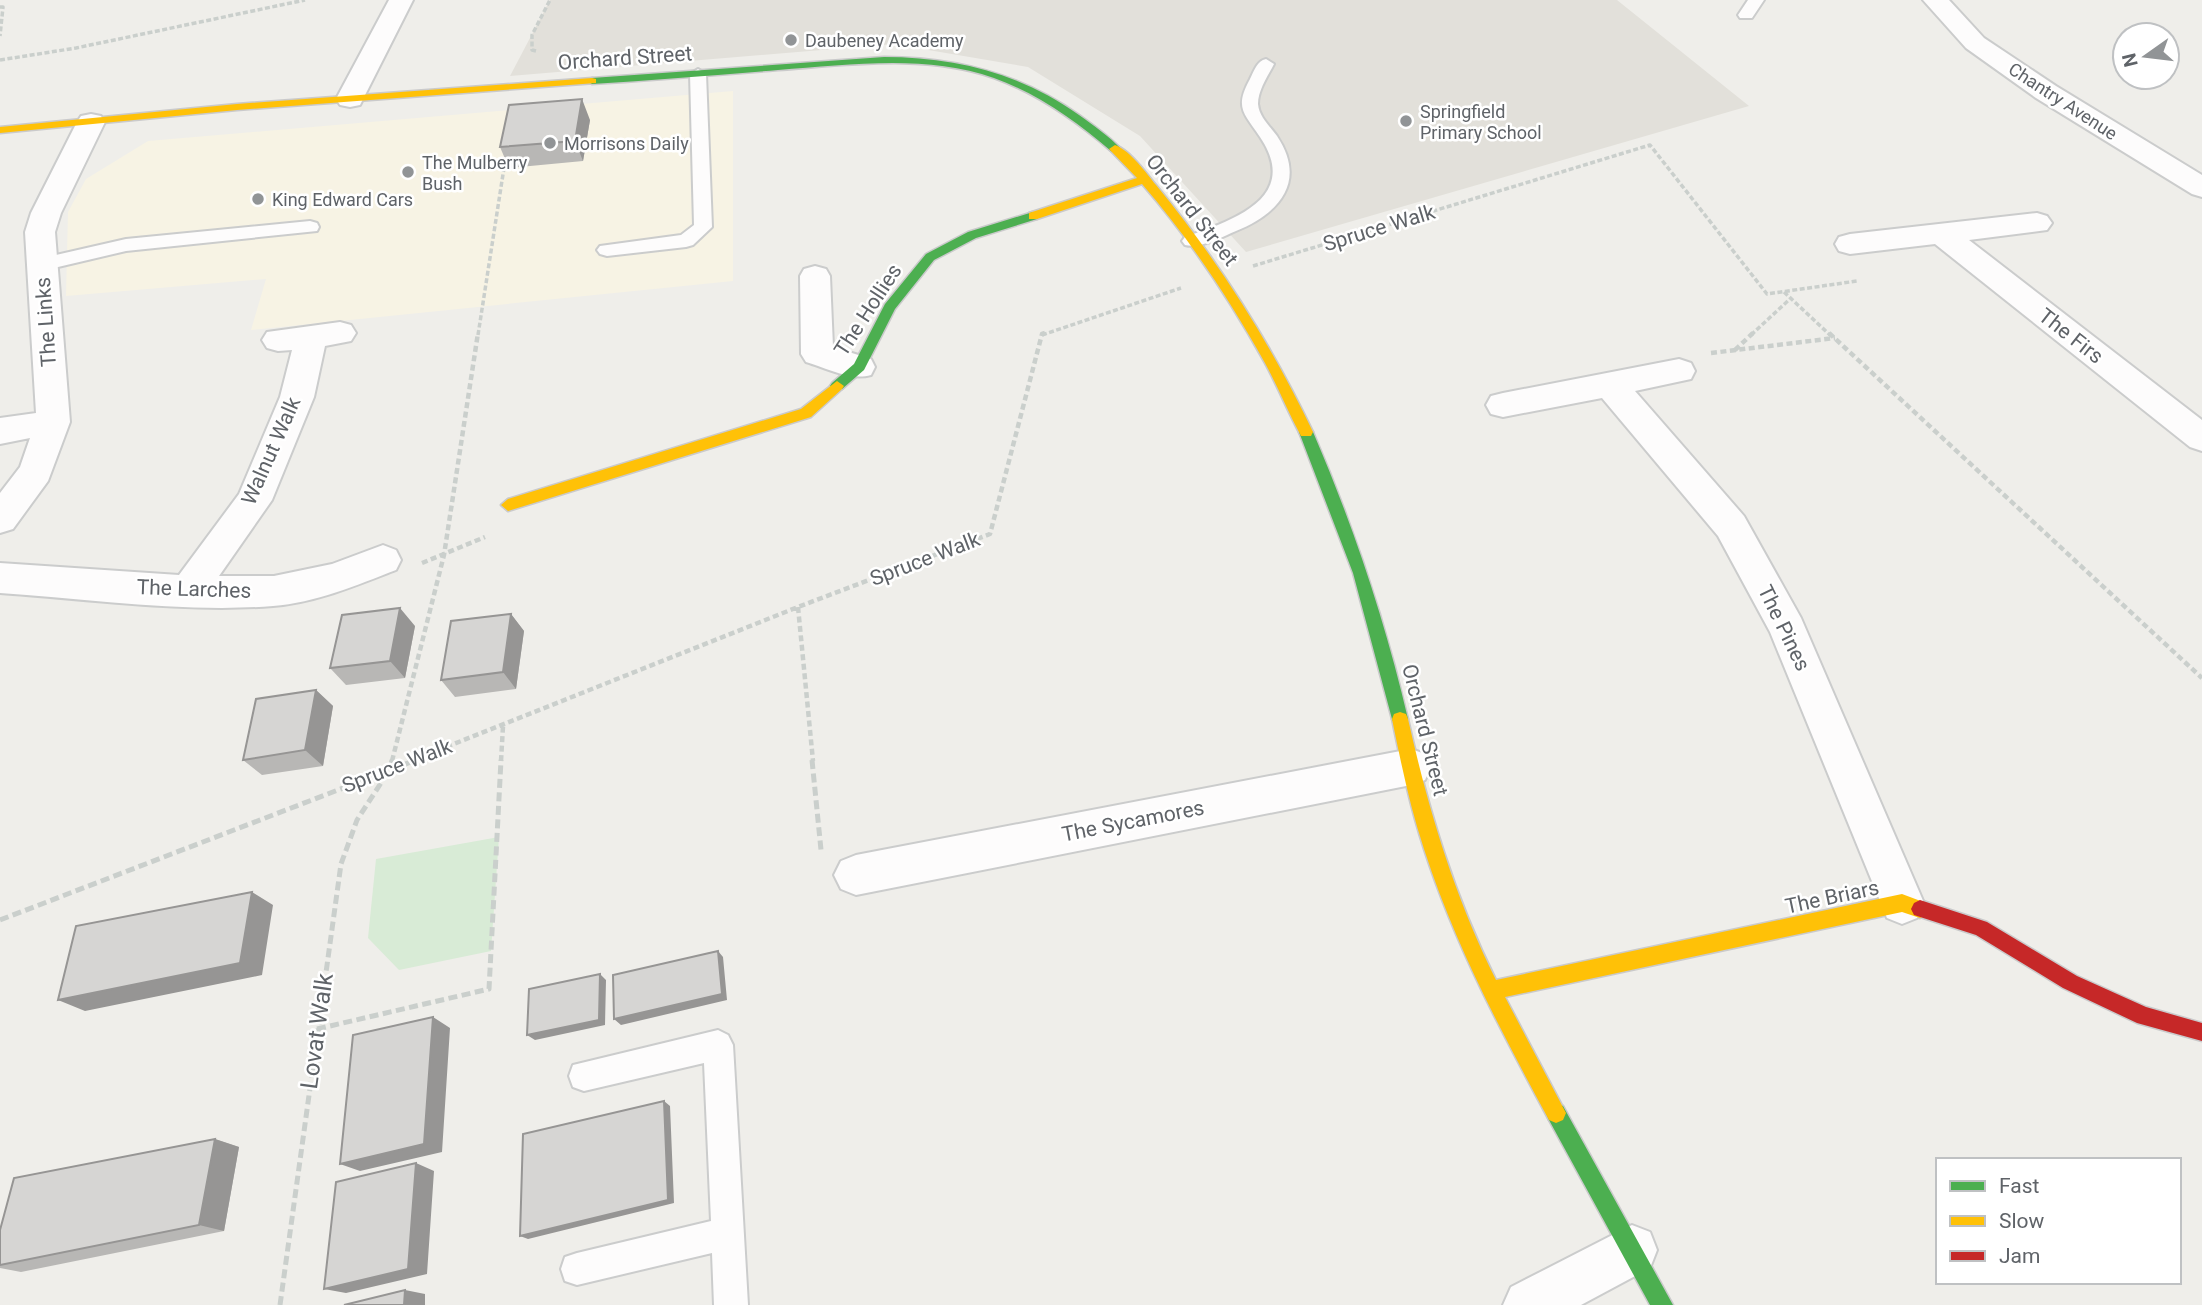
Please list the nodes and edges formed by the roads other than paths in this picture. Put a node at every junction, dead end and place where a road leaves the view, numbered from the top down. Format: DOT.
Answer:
graph roads {
  1 [pos="401,0"];
  2 [pos="1756,0"];
  3 [pos="1935,0"];
  4 [pos="1746,15"];
  5 [pos="1266,64"];
  6 [pos="698,74"];
  7 [pos="350,99"];
  8 [pos="91,122"];
  9 [pos="0,130"];
  10 [pos="1146,179"];
  11 [pos="2202,188"];
  12 [pos="2037,223"];
  13 [pos="310,227"];
  14 [pos="1941,234"];
  15 [pos="1192,241"];
  16 [pos="1850,244"];
  17 [pos="607,250"];
  18 [pos="41,265"];
  19 [pos="815,276"];
  20 [pos="310,336"];
  21 [pos="859,367"];
  22 [pos="1679,371"];
  23 [pos="1611,385"];
  24 [pos="1503,405"];
  25 [pos="53,422"];
  26 [pos="0,431"];
  27 [pos="2202,438"];
  28 [pos="508,505"];
  29 [pos="0,519"];
  30 [pos="383,560"];
  31 [pos="0,578"];
  32 [pos="188,591"];
  33 [pos="1411,767"];
  34 [pos="856,875"];
  35 [pos="1902,903"];
  36 [pos="1490,991"];
  37 [pos="2202,1032"];
  38 [pos="584,1076"];
  39 [pos="728,1233"];
  40 [pos="1632,1250"];
  41 [pos="577,1269"];
  42 [pos="731,1305"];
  43 [pos="1529,1305"];
  44 [pos="1662,1305"];
  1 -- 7 [label="street"];
  2 -- 4 [label="lane"];
  3 -- 11 [label="street, Chantry Avenue"];
  5 -- 15 [label="lane"];
  6 -- 7 [label="street, Orchard Street"];
  6 -- 10 [label="street, Orchard Street"];
  6 -- 17 [label="lane"];
  7 -- 8 [label="street, Orchard Street"];
  8 -- 9 [label="street, Orchard Street"];
  8 -- 18 [label="street, The Links"];
  10 -- 15 [label="street, Orchard Street"];
  10 -- 21 [label="street, The Hollies"];
  12 -- 14 [label="street"];
  13 -- 18 [label="lane"];
  14 -- 16 [label="street"];
  14 -- 27 [label="street, The Firs"];
  15 -- 33 [label="street, Orchard Street"];
  18 -- 25 [label="street, The Links"];
  19 -- 21 [label="street"];
  20 -- 32 [label="street, Walnut Walk"];
  21 -- 28 [label="street, The Hollies"];
  22 -- 23 [label="street"];
  23 -- 24 [label="street"];
  23 -- 35 [label="street, The Pines"];
  25 -- 26 [label="street"];
  25 -- 29 [label="street, The Links"];
  30 -- 32 [label="street, The Larches"];
  31 -- 32 [label="street, The Larches"];
  33 -- 34 [label="street, The Sycamores"];
  33 -- 36 [label="street, Orchard Street"];
  35 -- 36 [label="street, The Briars"];
  35 -- 37 [label="street, The Briars"];
  36 -- 40 [label="street, Orchard Street"];
  38 -- 39 [label="lane"];
  39 -- 41 [label="lane"];
  39 -- 42 [label="lane"];
  40 -- 43 [label="street"];
  40 -- 44 [label="street, Orchard Street"];
}
